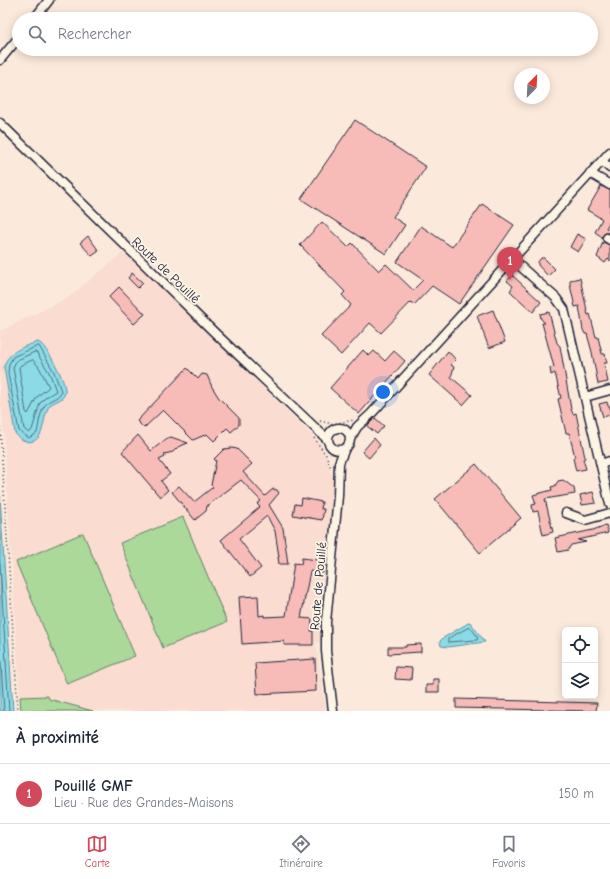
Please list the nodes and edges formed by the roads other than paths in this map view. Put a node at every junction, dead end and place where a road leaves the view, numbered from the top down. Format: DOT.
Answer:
graph roads {
  1 [pos="50,0"];
  2 [pos="40,12"];
  3 [pos="12,45"];
  4 [pos="0,60"];
  5 [pos="0,122"];
  6 [pos="610,152"];
  7 [pos="602,161"];
  8 [pos="610,168"];
  9 [pos="590,173"];
  10 [pos="610,185"];
  11 [pos="512,259"];
  12 [pos="610,390"];
  13 [pos="585,396"];
  14 [pos="356,423"];
  15 [pos="345,430"];
  16 [pos="331,431"];
  17 [pos="316,434"];
  18 [pos="350,439"];
  19 [pos="328,440"];
  20 [pos="333,448"];
  21 [pos="345,448"];
  22 [pos="610,461"];
  23 [pos="339,463"];
  24 [pos="601,464"];
  25 [pos="610,504"];
  26 [pos="566,512"];
  27 [pos="610,513"];
  28 [pos="333,711"];
  1 -- 2 [label="street"];
  3 -- 4 [label="street"];
  5 -- 17 [label="street, Route de Pouillé"];
  6 -- 7 [label="street"];
  7 -- 8 [label="street"];
  7 -- 9 [label="street"];
  9 -- 10 [label="street"];
  9 -- 11 [label="street"];
  11 -- 13 [label="street"];
  11 -- 14 [label="street"];
  12 -- 13 [label="street"];
  13 -- 24 [label="street"];
  14 -- 15 [label="street"];
  14 -- 18 [label="street"];
  15 -- 16 [label="street"];
  15 -- 18 [label="street"];
  16 -- 17 [label="street"];
  16 -- 19 [label="street"];
  17 -- 19 [label="street, Route de Pouillé"];
  18 -- 21 [label="street"];
  19 -- 20 [label="street"];
  20 -- 21 [label="street"];
  20 -- 23 [label="street, Route de Pouillé"];
  21 -- 23 [label="street, Route de Pouillé"];
  22 -- 24 [label="street"];
  23 -- 28 [label="street, Route de Pouillé"];
  24 -- 25 [label="street"];
  26 -- 27 [label="street"];
}
